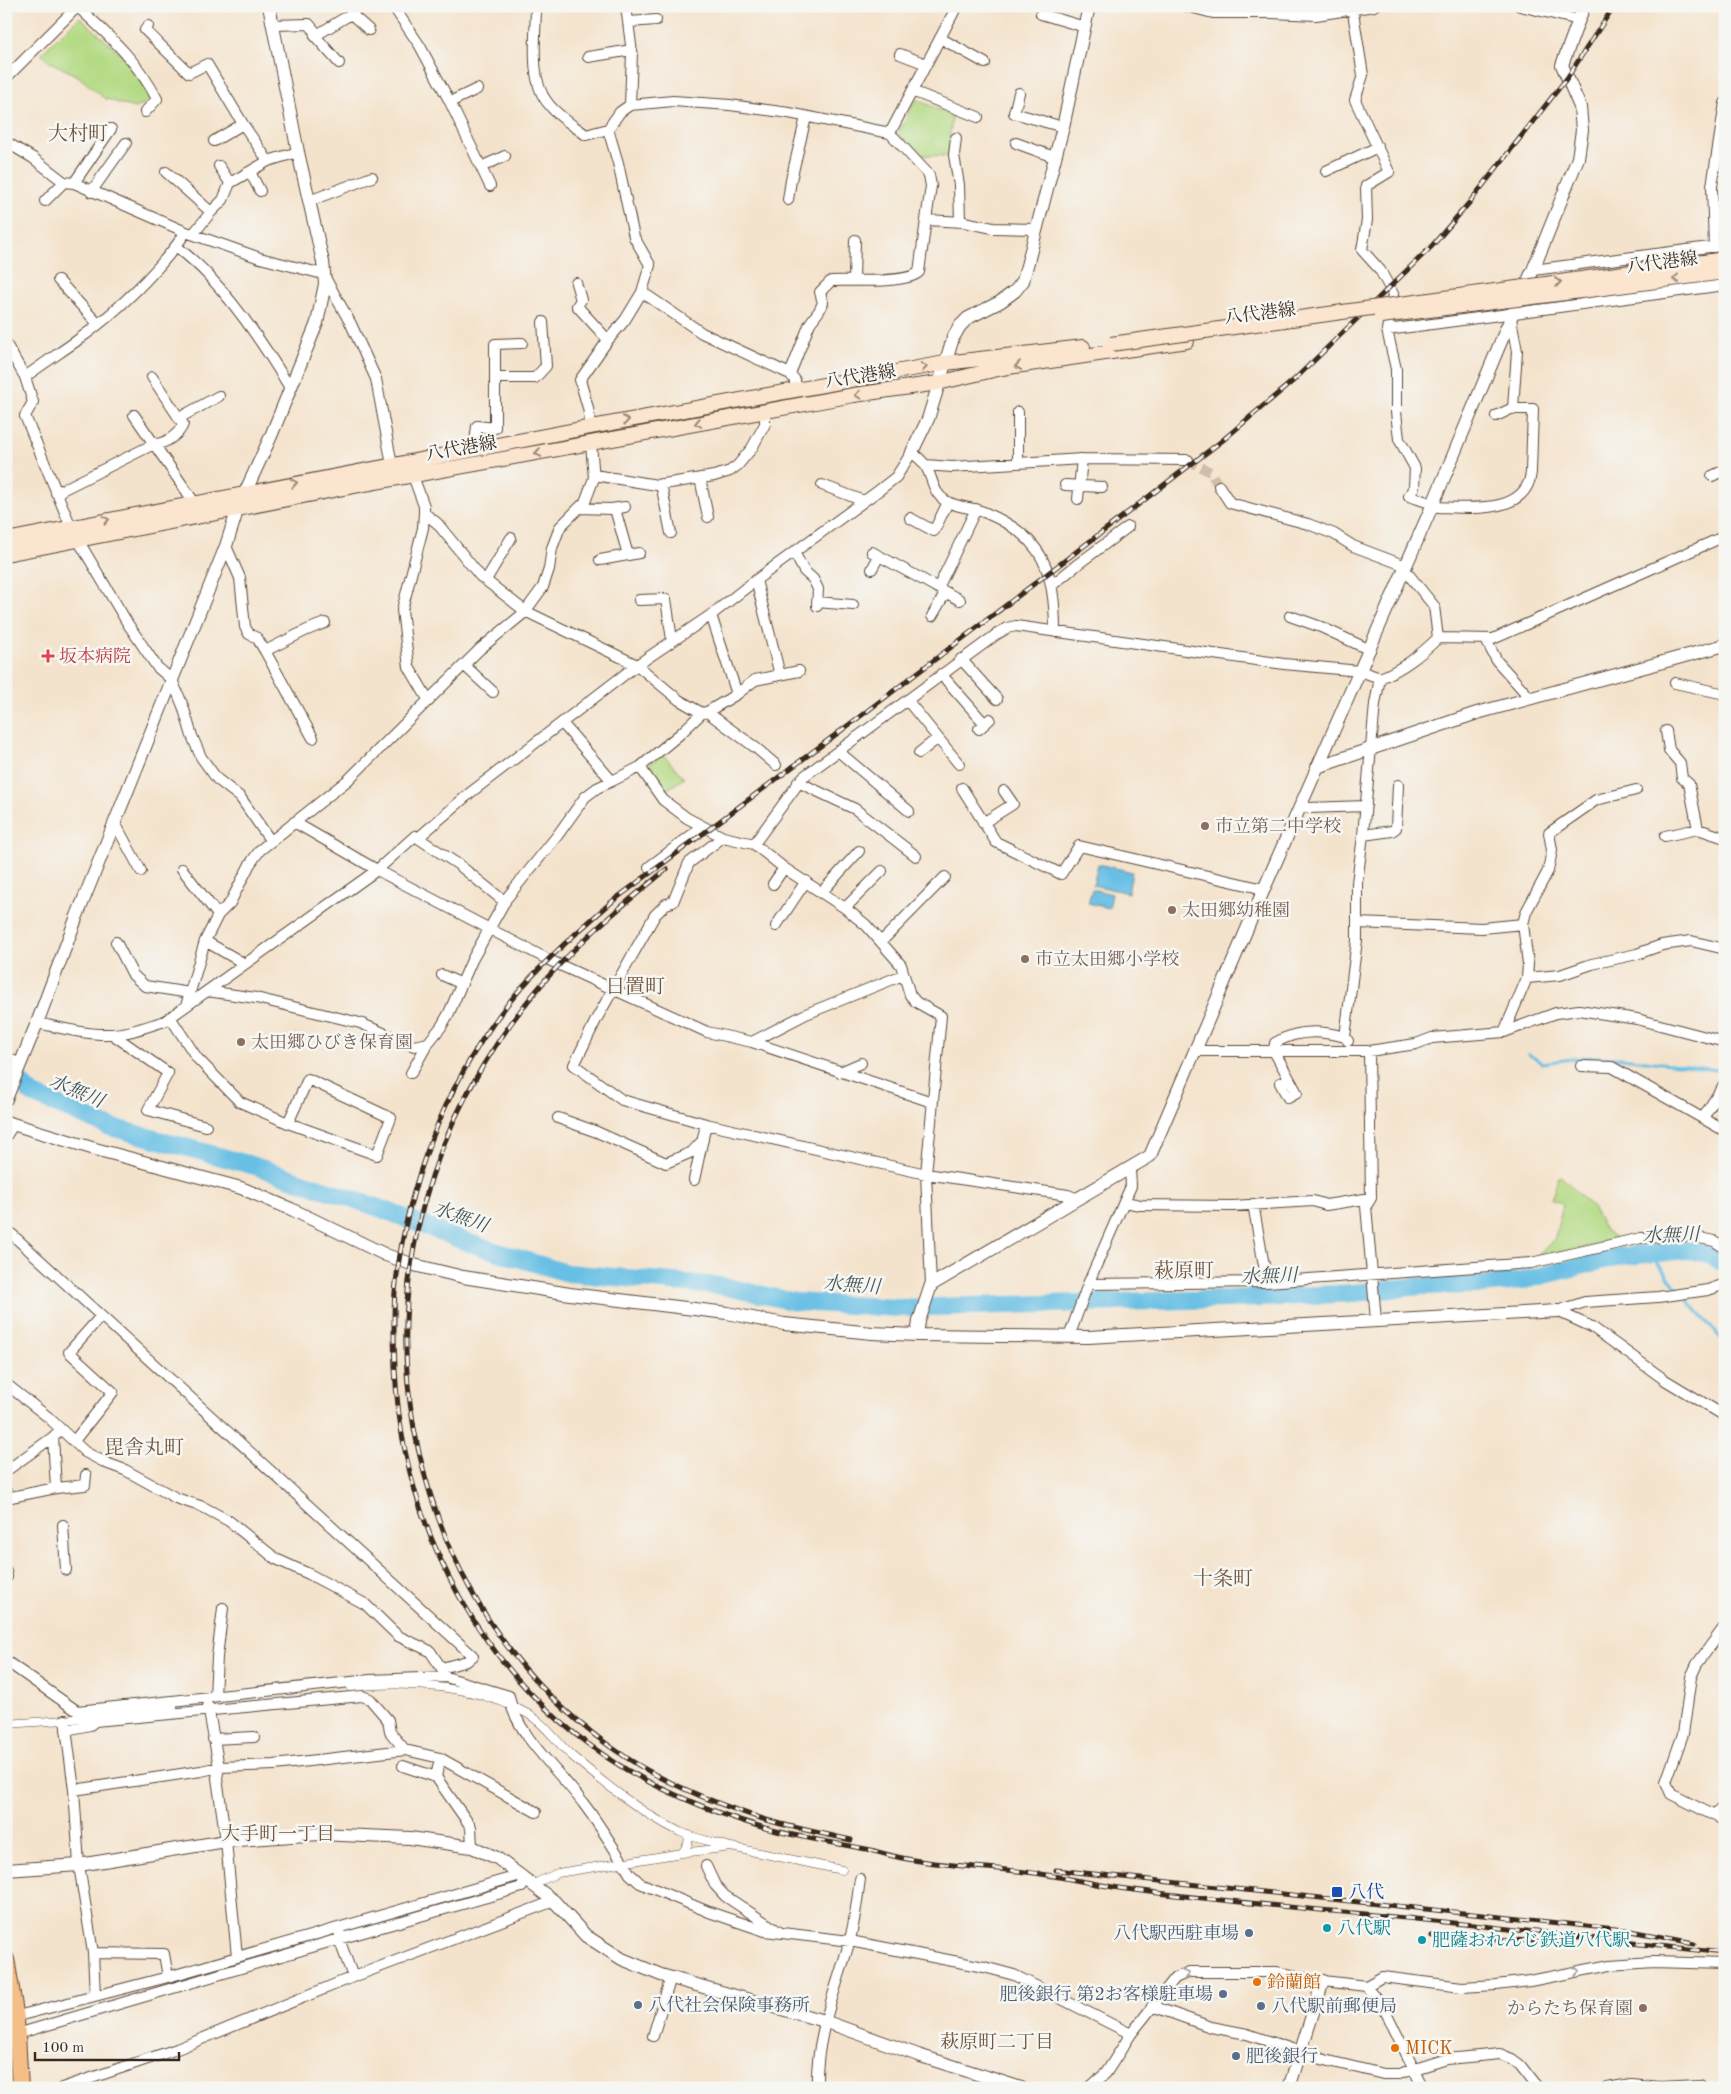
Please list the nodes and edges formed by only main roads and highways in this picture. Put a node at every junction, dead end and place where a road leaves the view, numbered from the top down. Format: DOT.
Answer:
graph roads {
  1 [pos="1725,259"];
  2 [pos="1725,272"];
  3 [pos="1581,285"];
  4 [pos="6,540"];
  5 [pos="6,554"];
  6 [pos="6,1959"];
  7 [pos="13,2024"];
  8 [pos="20,2088"];
  1 -- 3 [label="main road, 八代港線"];
  2 -- 3 [label="main road, 八代港線, one-way"];
  4 -- 3 [label="main road, 八代港線, one-way, bridge"];
  3 -- 5 [label="main road, 八代港線, one-way, bridge"];
  6 -- 7 [label="main road"];
  7 -- 8 [label="main road"];
}
